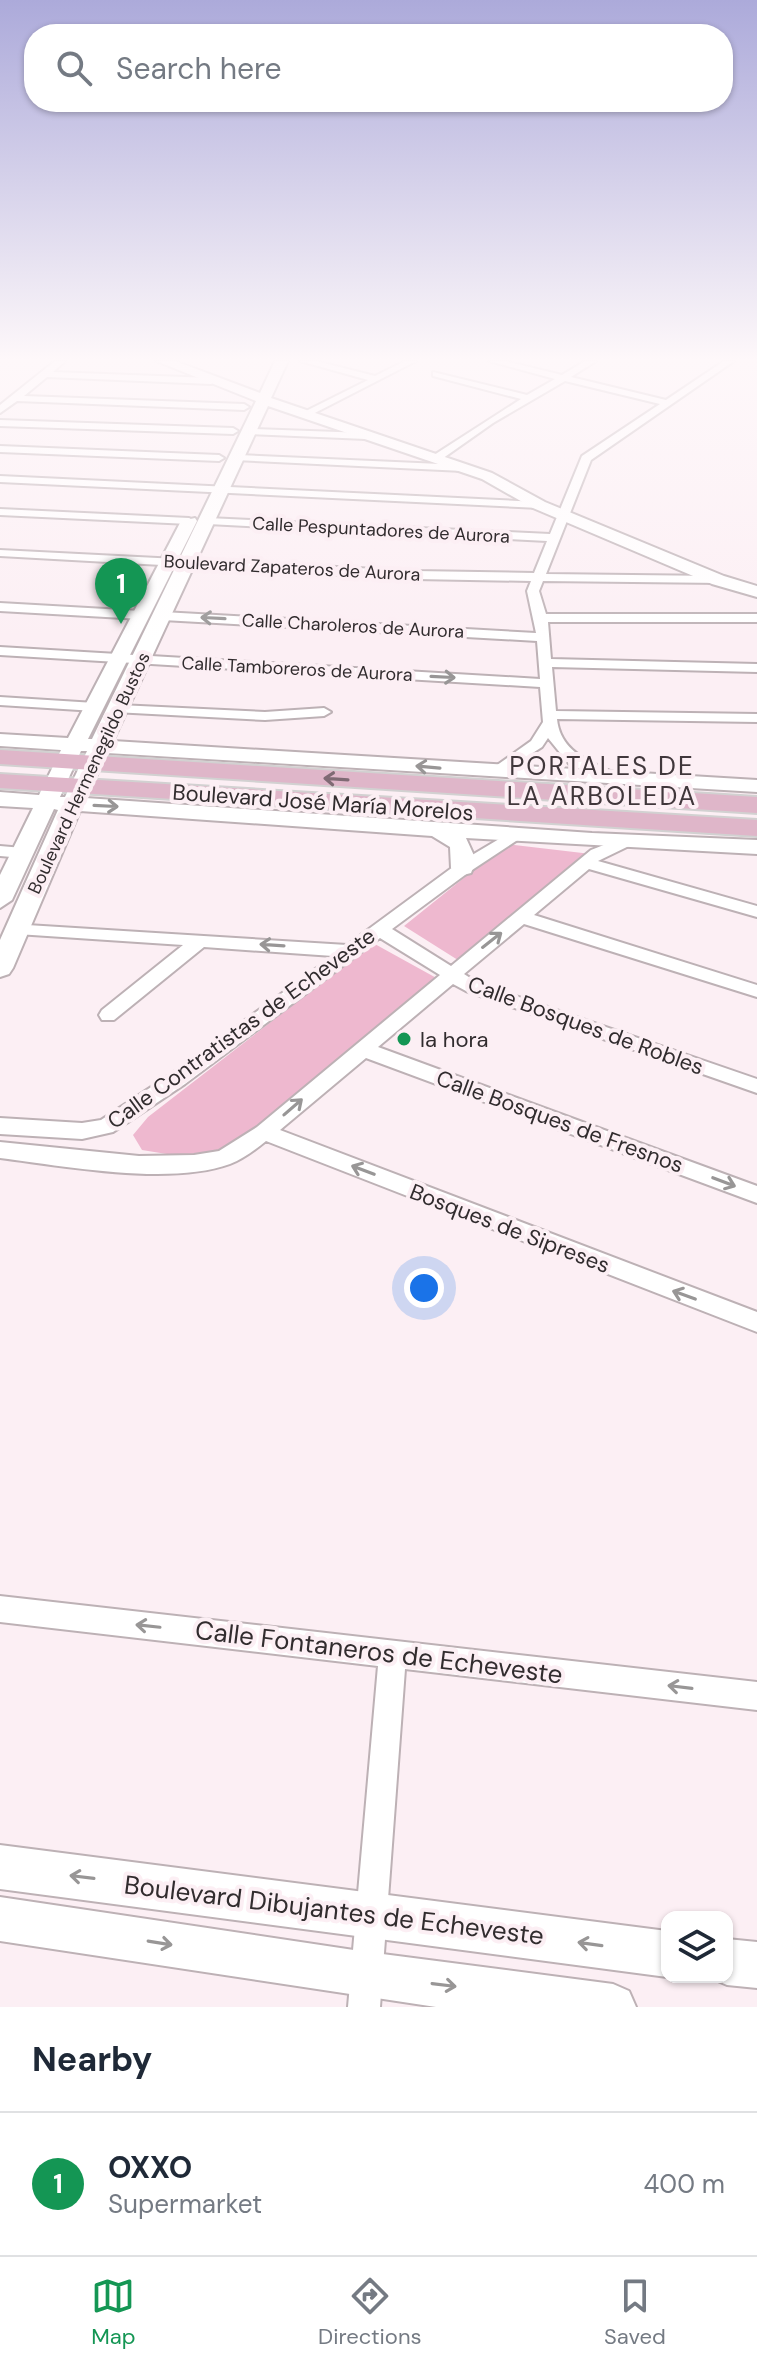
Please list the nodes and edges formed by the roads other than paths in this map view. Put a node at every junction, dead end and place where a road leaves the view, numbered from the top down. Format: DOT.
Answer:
graph roads {
  1 [pos="138,455"];
  2 [pos="222,455"];
  3 [pos="239,455"];
  4 [pos="430,455"];
  5 [pos="431,455"];
  6 [pos="442,455"];
  7 [pos="591,455"];
  8 [pos="438,457"];
  9 [pos="219,458"];
  10 [pos="239,458"];
  11 [pos="463,468"];
  12 [pos="0,479"];
  13 [pos="205,488"];
  14 [pos="223,489"];
  15 [pos="539,505"];
  16 [pos="567,508"];
  17 [pos="0,512"];
  18 [pos="189,521"];
  19 [pos="208,521"];
  20 [pos="554,538"];
  21 [pos="0,553"];
  22 [pos="0,562"];
  23 [pos="177,566"];
  24 [pos="757,577"];
  25 [pos="718,580"];
  26 [pos="535,585"];
  27 [pos="757,592"];
  28 [pos="0,607"];
  29 [pos="141,615"];
  30 [pos="163,616"];
  31 [pos="541,618"];
  32 [pos="757,618"];
  33 [pos="542,637"];
  34 [pos="0,651"];
  35 [pos="120,658"];
  36 [pos="142,659"];
  37 [pos="544,663"];
  38 [pos="757,668"];
  39 [pos="545,683"];
  40 [pos="0,701"];
  41 [pos="95,707"];
  42 [pos="119,709"];
  43 [pos="324,712"];
  44 [pos="757,718"];
  45 [pos="549,720"];
  46 [pos="0,740"];
  47 [pos="70,753"];
  48 [pos="97,754"];
  49 [pos="0,757"];
  50 [pos="594,776"];
  51 [pos="638,779"];
  52 [pos="0,781"];
  53 [pos="757,786"];
  54 [pos="498,791"];
  55 [pos="50,793"];
  56 [pos="77,795"];
  57 [pos="0,799"];
  58 [pos="538,804"];
  59 [pos="757,805"];
  60 [pos="757,828"];
  61 [pos="446,829"];
  62 [pos="516,834"];
  63 [pos="592,840"];
  64 [pos="625,842"];
  65 [pos="757,847"];
  66 [pos="11,852"];
  67 [pos="586,863"];
  68 [pos="463,868"];
  69 [pos="0,900"];
  70 [pos="757,912"];
  71 [pos="521,917"];
  72 [pos="17,928"];
  73 [pos="379,929"];
  74 [pos="200,941"];
  75 [pos="349,951"];
  76 [pos="0,968"];
  77 [pos="451,974"];
  78 [pos="757,991"];
  79 [pos="108,1015"];
  80 [pos="362,1049"];
  81 [pos="757,1086"];
  82 [pos="0,1126"];
  83 [pos="106,1127"];
  84 [pos="264,1132"];
  85 [pos="0,1150"];
  86 [pos="104,1159"];
  87 [pos="757,1195"];
  88 [pos="757,1322"];
  89 [pos="0,1609"];
  90 [pos="393,1653"];
  91 [pos="757,1696"];
  92 [pos="0,1867"];
  93 [pos="374,1915"];
  94 [pos="0,1919"];
  95 [pos="661,1953"];
  96 [pos="733,1963"];
  97 [pos="757,1965"];
  98 [pos="365,1991"];
  99 [pos="613,2007"];
  1 -- 9 [label="street"];
  2 -- 9 [label="street, Boulevard Hermenegildo Bustos"];
  3 -- 10 [label="street, Boulevard Hermenegildo Bustos"];
  4 -- 8 [label="street"];
  5 -- 8 [label="street"];
  6 -- 8 [label="street"];
  7 -- 16 [label="street"];
  8 -- 11 [label="street"];
  8 -- 16 [label="street"];
  9 -- 13 [label="street, Boulevard Hermenegildo Bustos"];
  10 -- 11 [label="street"];
  10 -- 14 [label="street, Boulevard Hermenegildo Bustos"];
  11 -- 15 [label="street"];
  12 -- 13 [label="street"];
  13 -- 14 [label="street"];
  13 -- 18 [label="street, Boulevard Hermenegildo Bustos"];
  14 -- 15 [label="street"];
  14 -- 19 [label="street, Boulevard Hermenegildo Bustos"];
  15 -- 16 [label="street"];
  16 -- 20 [label="street"];
  16 -- 24 [label="street"];
  16 -- 25 [label="street"];
  17 -- 18 [label="street"];
  18 -- 23 [label="street, Boulevard Hermenegildo Bustos"];
  19 -- 20 [label="street, Calle Pespuntadores de Aurora"];
  19 -- 23 [label="street, Boulevard Hermenegildo Bustos"];
  20 -- 26 [label="street"];
  21 -- 23 [label="street, Boulevard Zapateros de Aurora"];
  22 -- 23 [label="street, Boulevard Zapateros de Aurora"];
  23 -- 26 [label="street, Boulevard Zapateros de Aurora"];
  23 -- 29 [label="street, Boulevard Hermenegildo Bustos"];
  23 -- 30 [label="street, Boulevard Hermenegildo Bustos"];
  25 -- 26 [label="street, Boulevard Zapateros de Aurora"];
  25 -- 27 [label="street"];
  26 -- 31 [label="street"];
  28 -- 29 [label="street"];
  29 -- 35 [label="street, Boulevard Hermenegildo Bustos"];
  33 -- 30 [label="street, Calle Charoleros de Aurora, one-way"];
  30 -- 36 [label="street, Boulevard Hermenegildo Bustos"];
  31 -- 32 [label="street"];
  31 -- 33 [label="street"];
  33 -- 37 [label="street"];
  34 -- 35 [label="street, Calle Tamboreros de Aurora"];
  35 -- 36 [label="street, Calle Tamboreros de Aurora"];
  35 -- 41 [label="street, Boulevard Hermenegildo Bustos"];
  36 -- 39 [label="street, Calle Tamboreros de Aurora, one-way"];
  36 -- 42 [label="street, Boulevard Hermenegildo Bustos"];
  37 -- 38 [label="street"];
  37 -- 39 [label="street"];
  39 -- 45 [label="street"];
  40 -- 41 [label="street"];
  41 -- 47 [label="street, Boulevard Hermenegildo Bustos"];
  42 -- 43 [label="street"];
  42 -- 48 [label="street, Boulevard Hermenegildo Bustos"];
  44 -- 45 [label="street"];
  45 -- 51 [label="street"];
  45 -- 54 [label="street"];
  46 -- 47 [label="street"];
  47 -- 48 [label="main road, Boulevard José María Morelos"];
  47 -- 49 [label="main road"];
  47 -- 55 [label="street, Boulevard Hermenegildo Bustos"];
  54 -- 48 [label="main road, Boulevard José María Morelos, one-way"];
  54 -- 48 [label="street, one-way"];
  48 -- 56 [label="street, Boulevard Hermenegildo Bustos"];
  50 -- 51 [label="street"];
  50 -- 54 [label="street"];
  50 -- 58 [label="street"];
  51 -- 53 [label="street"];
  52 -- 55 [label="main road"];
  54 -- 56 [label="main road, Boulevard José María Morelos"];
  54 -- 58 [label="main road, Boulevard José María Morelos"];
  54 -- 61 [label="street"];
  55 -- 56 [label="main road, Boulevard José María Morelos"];
  55 -- 57 [label="street"];
  55 -- 66 [label="street, Boulevard Hermenegildo Bustos"];
  56 -- 61 [label="street, one-way"];
  56 -- 72 [label="street, Boulevard Hermenegildo Bustos"];
  58 -- 59 [label="main road, Boulevard José María Morelos"];
  58 -- 60 [label="main road, Boulevard José María Morelos"];
  58 -- 62 [label="street"];
  58 -- 63 [label="street"];
  61 -- 62 [label="street"];
  61 -- 68 [label="street"];
  62 -- 63 [label="street"];
  62 -- 68 [label="street, Calle Contratistas de Echeveste"];
  63 -- 64 [label="street"];
  64 -- 65 [label="street"];
  64 -- 67 [label="street"];
  66 -- 69 [label="street, Boulevard Hermenegildo Bustos"];
  67 -- 70 [label="street"];
  67 -- 71 [label="street"];
  68 -- 73 [label="street, Calle Contratistas de Echeveste"];
  77 -- 71 [label="street, one-way"];
  71 -- 78 [label="street"];
  72 -- 74 [label="street"];
  72 -- 76 [label="street, Boulevard Hermenegildo Bustos"];
  73 -- 75 [label="street, Calle Contratistas de Echeveste"];
  73 -- 77 [label="street, Calle Bosques de Robles"];
  75 -- 74 [label="street, one-way"];
  74 -- 79 [label="street"];
  75 -- 83 [label="street, Calle Contratistas de Echeveste"];
  77 -- 80 [label="street"];
  77 -- 81 [label="street, Calle Bosques de Robles"];
  84 -- 80 [label="street, one-way"];
  80 -- 87 [label="street, Calle Bosques de Fresnos, one-way"];
  82 -- 83 [label="street, Calle Contratistas de Echeveste"];
  83 -- 86 [label="street"];
  84 -- 86 [label="street"];
  88 -- 84 [label="street, Bosques de Sipreses, one-way"];
  85 -- 86 [label="street"];
  90 -- 89 [label="street, Calle Fontaneros de Echeveste, one-way"];
  91 -- 90 [label="street, Calle Fontaneros de Echeveste, one-way"];
  90 -- 93 [label="street"];
  93 -- 92 [label="street, Boulevard Dibujantes de Echeveste, one-way"];
  95 -- 93 [label="street, Boulevard Dibujantes de Echeveste, one-way"];
  93 -- 98 [label="street"];
  94 -- 98 [label="street, one-way"];
  96 -- 97 [label="street"];
  98 -- 99 [label="street, one-way"];
}
